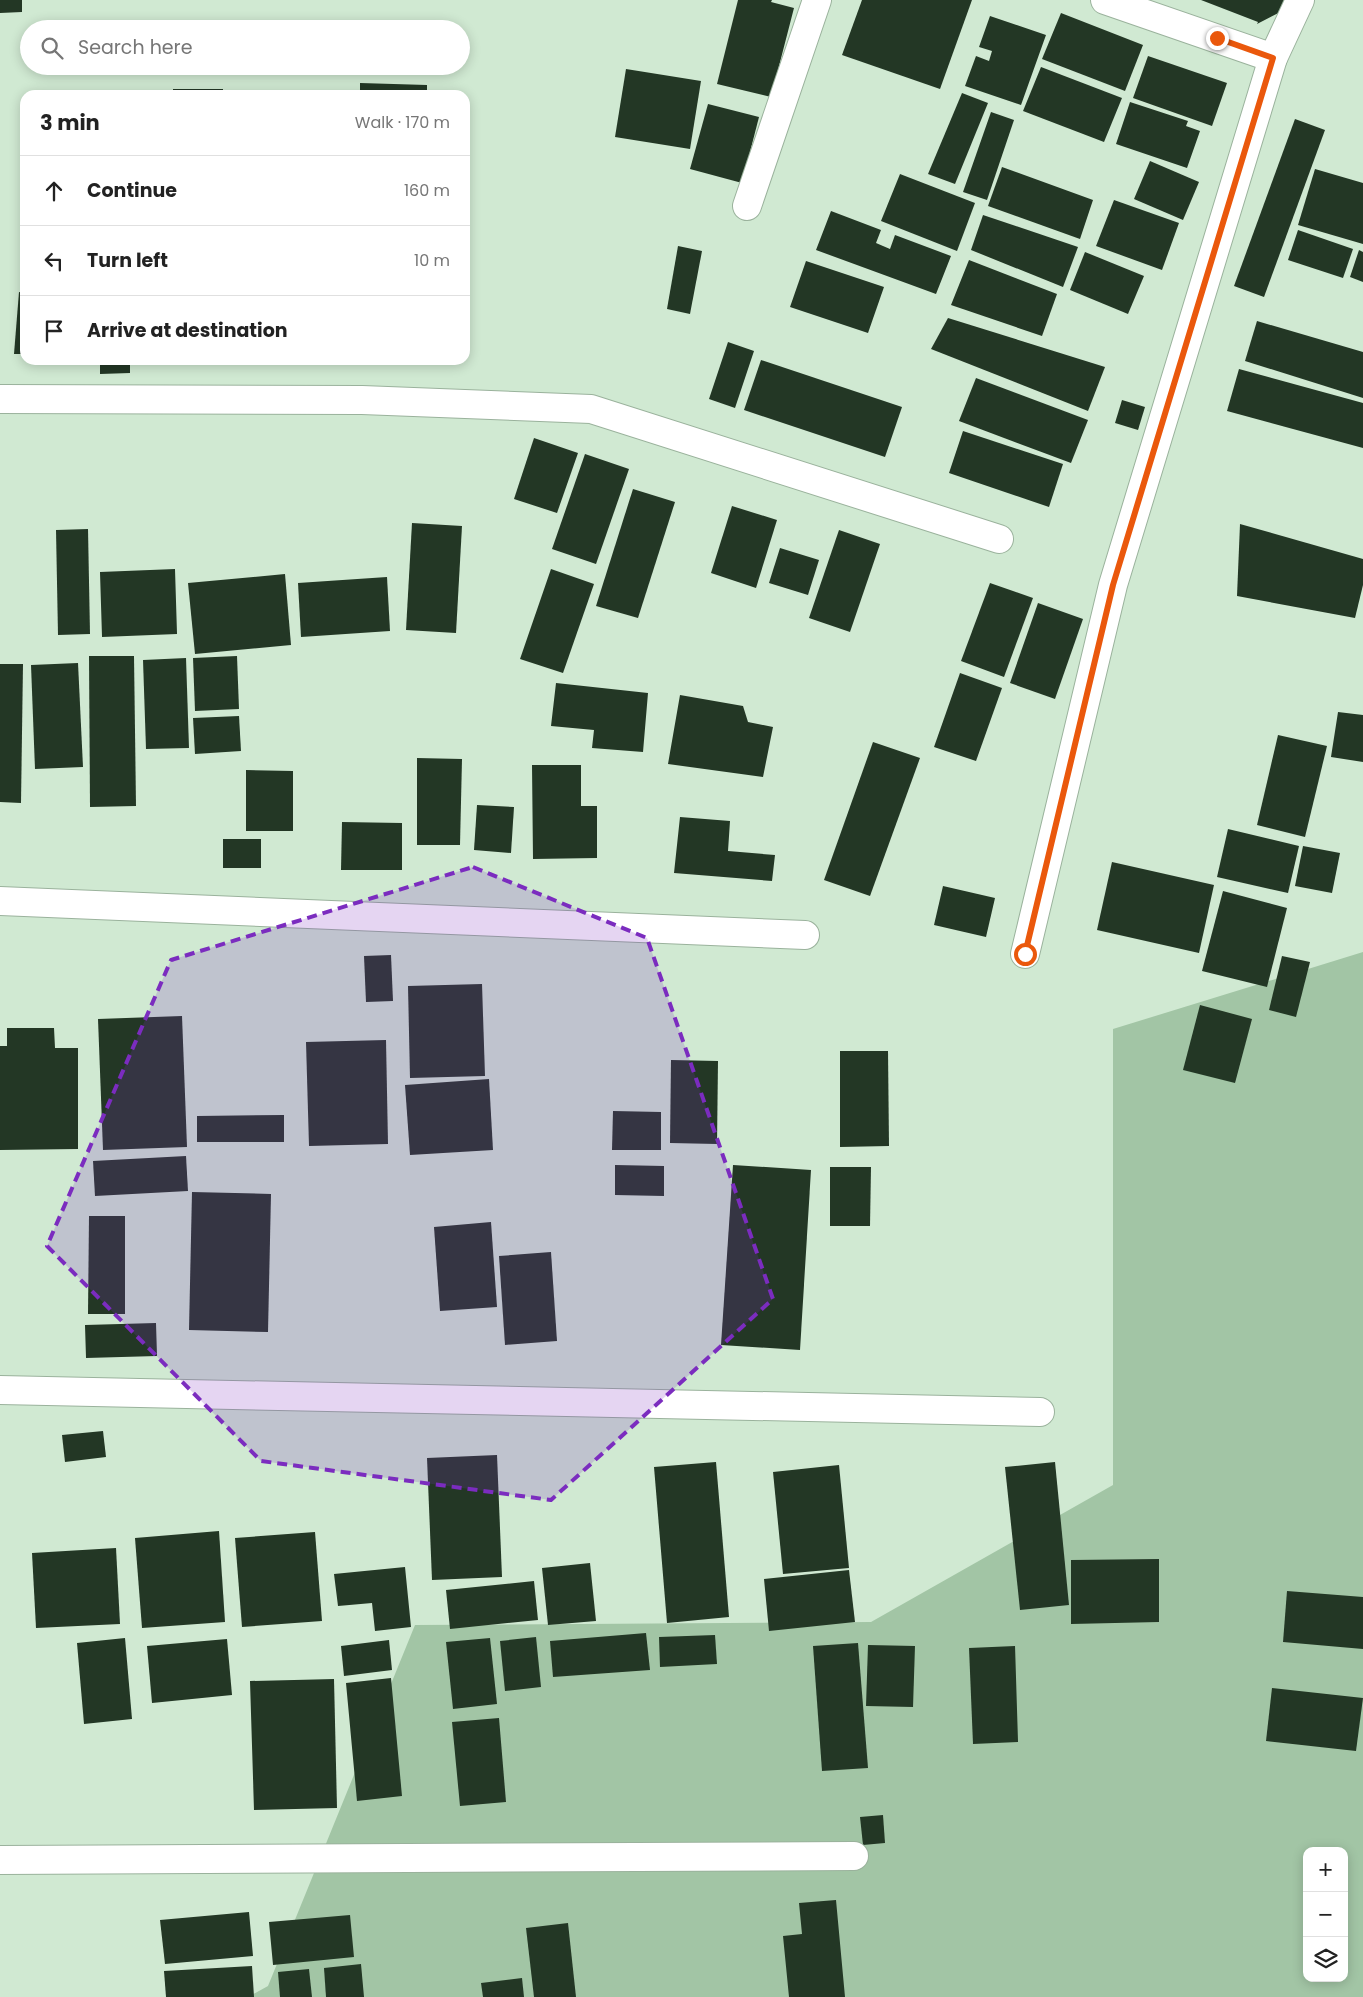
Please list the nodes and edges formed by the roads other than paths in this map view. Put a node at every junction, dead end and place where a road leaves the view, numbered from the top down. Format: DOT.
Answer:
graph roads {
  1 [pos="817,0"];
  2 [pos="1105,0"];
  3 [pos="1300,0"];
  4 [pos="1273,58"];
  5 [pos="747,206"];
  6 [pos="0,399"];
  7 [pos="999,539"];
  8 [pos="0,901"];
  9 [pos="805,935"];
  10 [pos="1025,954"];
  11 [pos="0,1390"];
  12 [pos="1040,1412"];
  13 [pos="854,1856"];
  14 [pos="0,1860"];
  1 -- 5 [label="street"];
  2 -- 4 [label="street"];
  3 -- 4 [label="street"];
  4 -- 10 [label="street"];
  6 -- 7 [label="street"];
  8 -- 9 [label="street"];
  11 -- 12 [label="street"];
  13 -- 14 [label="street"];
}
